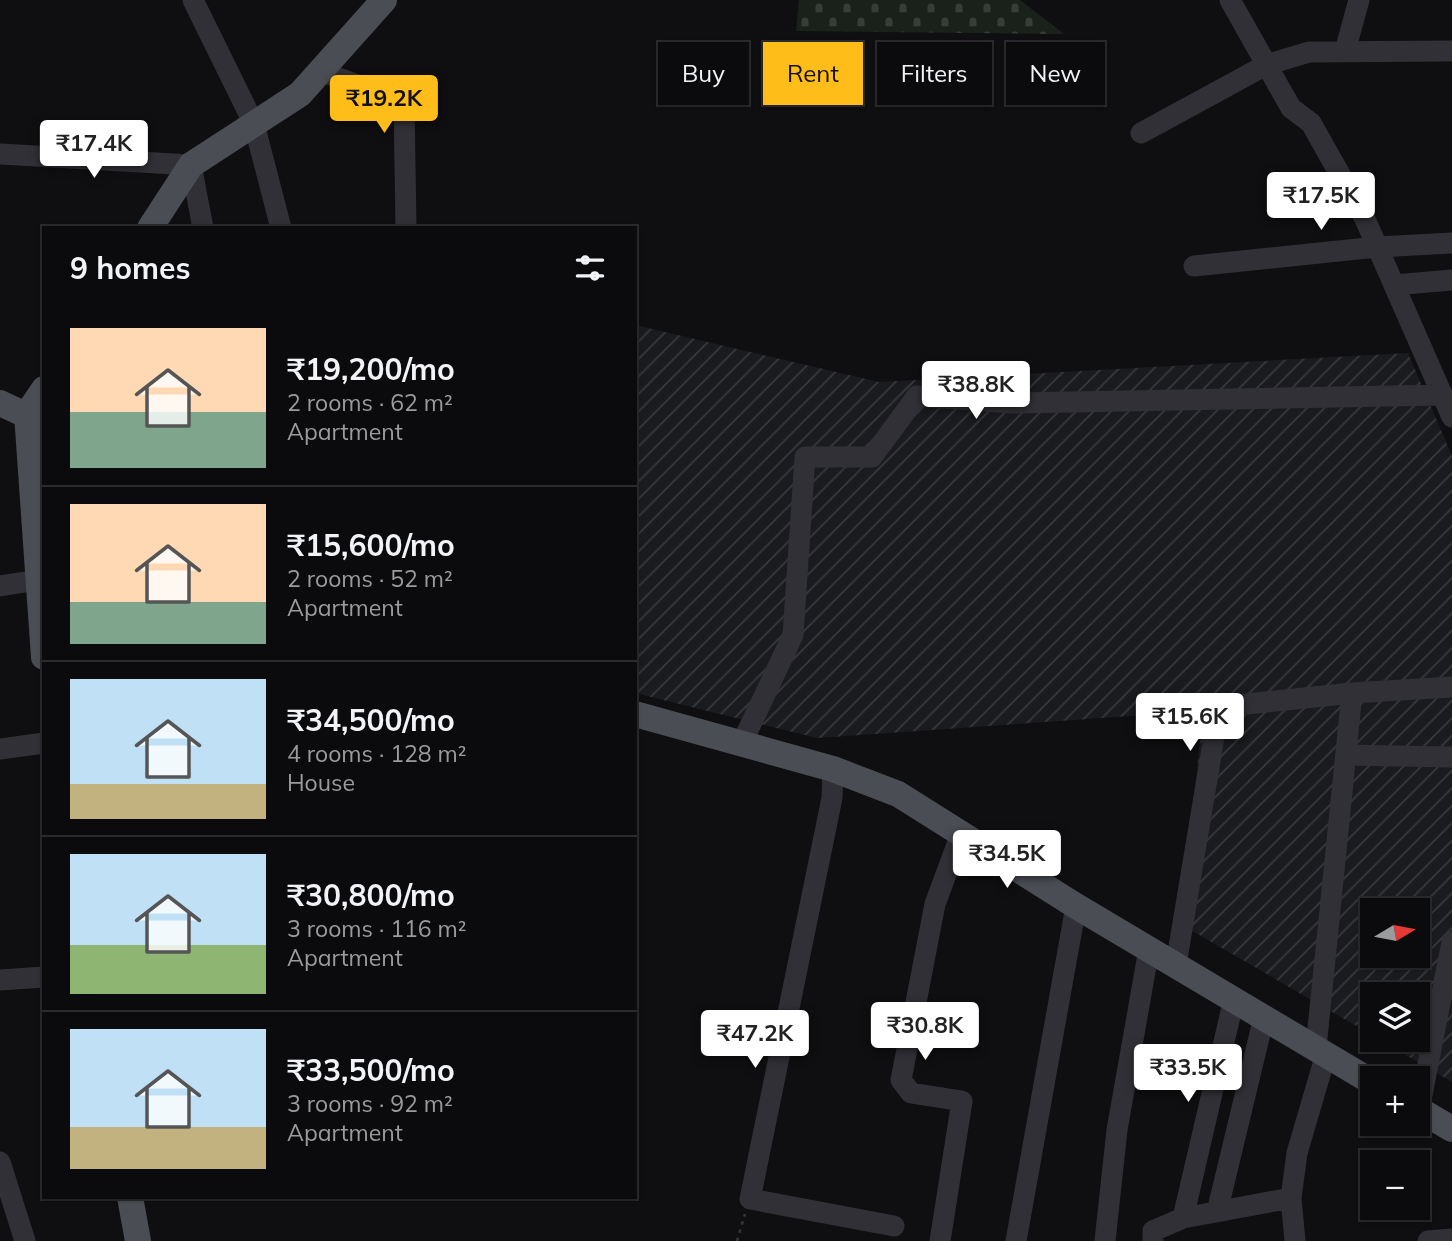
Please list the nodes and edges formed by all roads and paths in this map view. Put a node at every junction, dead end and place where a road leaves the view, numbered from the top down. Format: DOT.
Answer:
graph roads {
  1 [pos="193,0"];
  2 [pos="384,0"];
  3 [pos="1230,0"];
  4 [pos="1359,0"];
  5 [pos="1345,51"];
  6 [pos="1452,51"];
  7 [pos="1266,65"];
  8 [pos="320,71"];
  9 [pos="254,124"];
  10 [pos="1141,133"];
  11 [pos="0,154"];
  12 [pos="191,164"];
  13 [pos="151,226"];
  14 [pos="203,226"];
  15 [pos="280,226"];
  16 [pos="406,226"];
  17 [pos="1452,243"];
  18 [pos="1377,247"];
  19 [pos="1194,266"];
  20 [pos="1452,280"];
  21 [pos="1394,285"];
  22 [pos="1443,395"];
  23 [pos="42,396"];
  24 [pos="0,403"];
  25 [pos="1452,417"];
  26 [pos="35,419"];
  27 [pos="38,580"];
  28 [pos="0,586"];
  29 [pos="42,631"];
  30 [pos="1452,687"];
  31 [pos="1352,693"];
  32 [pos="637,715"];
  33 [pos="42,743"];
  34 [pos="741,745"];
  35 [pos="0,749"];
  36 [pos="1346,755"];
  37 [pos="1452,757"];
  38 [pos="833,769"];
  39 [pos="961,834"];
  40 [pos="1076,906"];
  41 [pos="1452,942"];
  42 [pos="1149,949"];
  43 [pos="1176,965"];
  44 [pos="42,977"];
  45 [pos="0,980"];
  46 [pos="1234,999"];
  47 [pos="1264,1017"];
  48 [pos="1321,1051"];
  49 [pos="1427,1066"];
  50 [pos="1360,1075"];
  51 [pos="1430,1116"];
  52 [pos="1452,1129"];
  53 [pos="0,1162"];
  54 [pos="1291,1198"];
  55 [pos="130,1199"];
  56 [pos="750,1199"];
  57 [pos="1217,1212"];
  58 [pos="1183,1218"];
  59 [pos="888,1230"];
  60 [pos="1452,1239"];
  61 [pos="25,1241"];
  62 [pos="138,1241"];
  63 [pos="737,1241"];
  64 [pos="940,1241"];
  65 [pos="1016,1241"];
  66 [pos="1105,1241"];
  67 [pos="1153,1241"];
  68 [pos="1295,1241"];
  69 [pos="1428,1241"];
  1 -- 9 [label="street"];
  2 -- 8 [label="main road"];
  3 -- 7 [label="street"];
  4 -- 5 [label="street"];
  5 -- 6 [label="street"];
  5 -- 7 [label="street"];
  7 -- 10 [label="street"];
  7 -- 18 [label="street"];
  8 -- 9 [label="main road"];
  8 -- 16 [label="street"];
  9 -- 12 [label="main road"];
  9 -- 15 [label="street"];
  11 -- 12 [label="street"];
  12 -- 13 [label="main road"];
  12 -- 14 [label="street"];
  17 -- 18 [label="street"];
  18 -- 19 [label="street"];
  18 -- 21 [label="street"];
  20 -- 21 [label="street"];
  21 -- 22 [label="street"];
  22 -- 25 [label="street"];
  22 -- 34 [label="street"];
  23 -- 26 [label="main road"];
  24 -- 26 [label="main road"];
  26 -- 27 [label="main road"];
  27 -- 28 [label="street"];
  27 -- 29 [label="main road"];
  30 -- 31 [label="street"];
  31 -- 36 [label="street"];
  31 -- 43 [label="street"];
  32 -- 34 [label="main road"];
  33 -- 35 [label="street"];
  34 -- 38 [label="main road"];
  36 -- 37 [label="street"];
  36 -- 48 [label="street"];
  38 -- 39 [label="main road"];
  38 -- 56 [label="street"];
  39 -- 40 [label="main road"];
  39 -- 64 [label="street"];
  40 -- 42 [label="main road"];
  40 -- 65 [label="street"];
  41 -- 49 [label="street"];
  42 -- 43 [label="main road"];
  42 -- 66 [label="street"];
  43 -- 46 [label="main road"];
  44 -- 45 [label="street"];
  46 -- 47 [label="main road"];
  46 -- 58 [label="street"];
  47 -- 48 [label="main road"];
  47 -- 57 [label="street"];
  48 -- 50 [label="main road"];
  48 -- 54 [label="street"];
  51 -- 52 [label="main road"];
  53 -- 61 [label="street"];
  54 -- 57 [label="street"];
  54 -- 68 [label="street"];
  55 -- 62 [label="main road"];
  56 -- 59 [label="street"];
  56 -- 63 [label="path"];
  57 -- 58 [label="street"];
  58 -- 67 [label="street"];
  60 -- 69 [label="street"];
}
